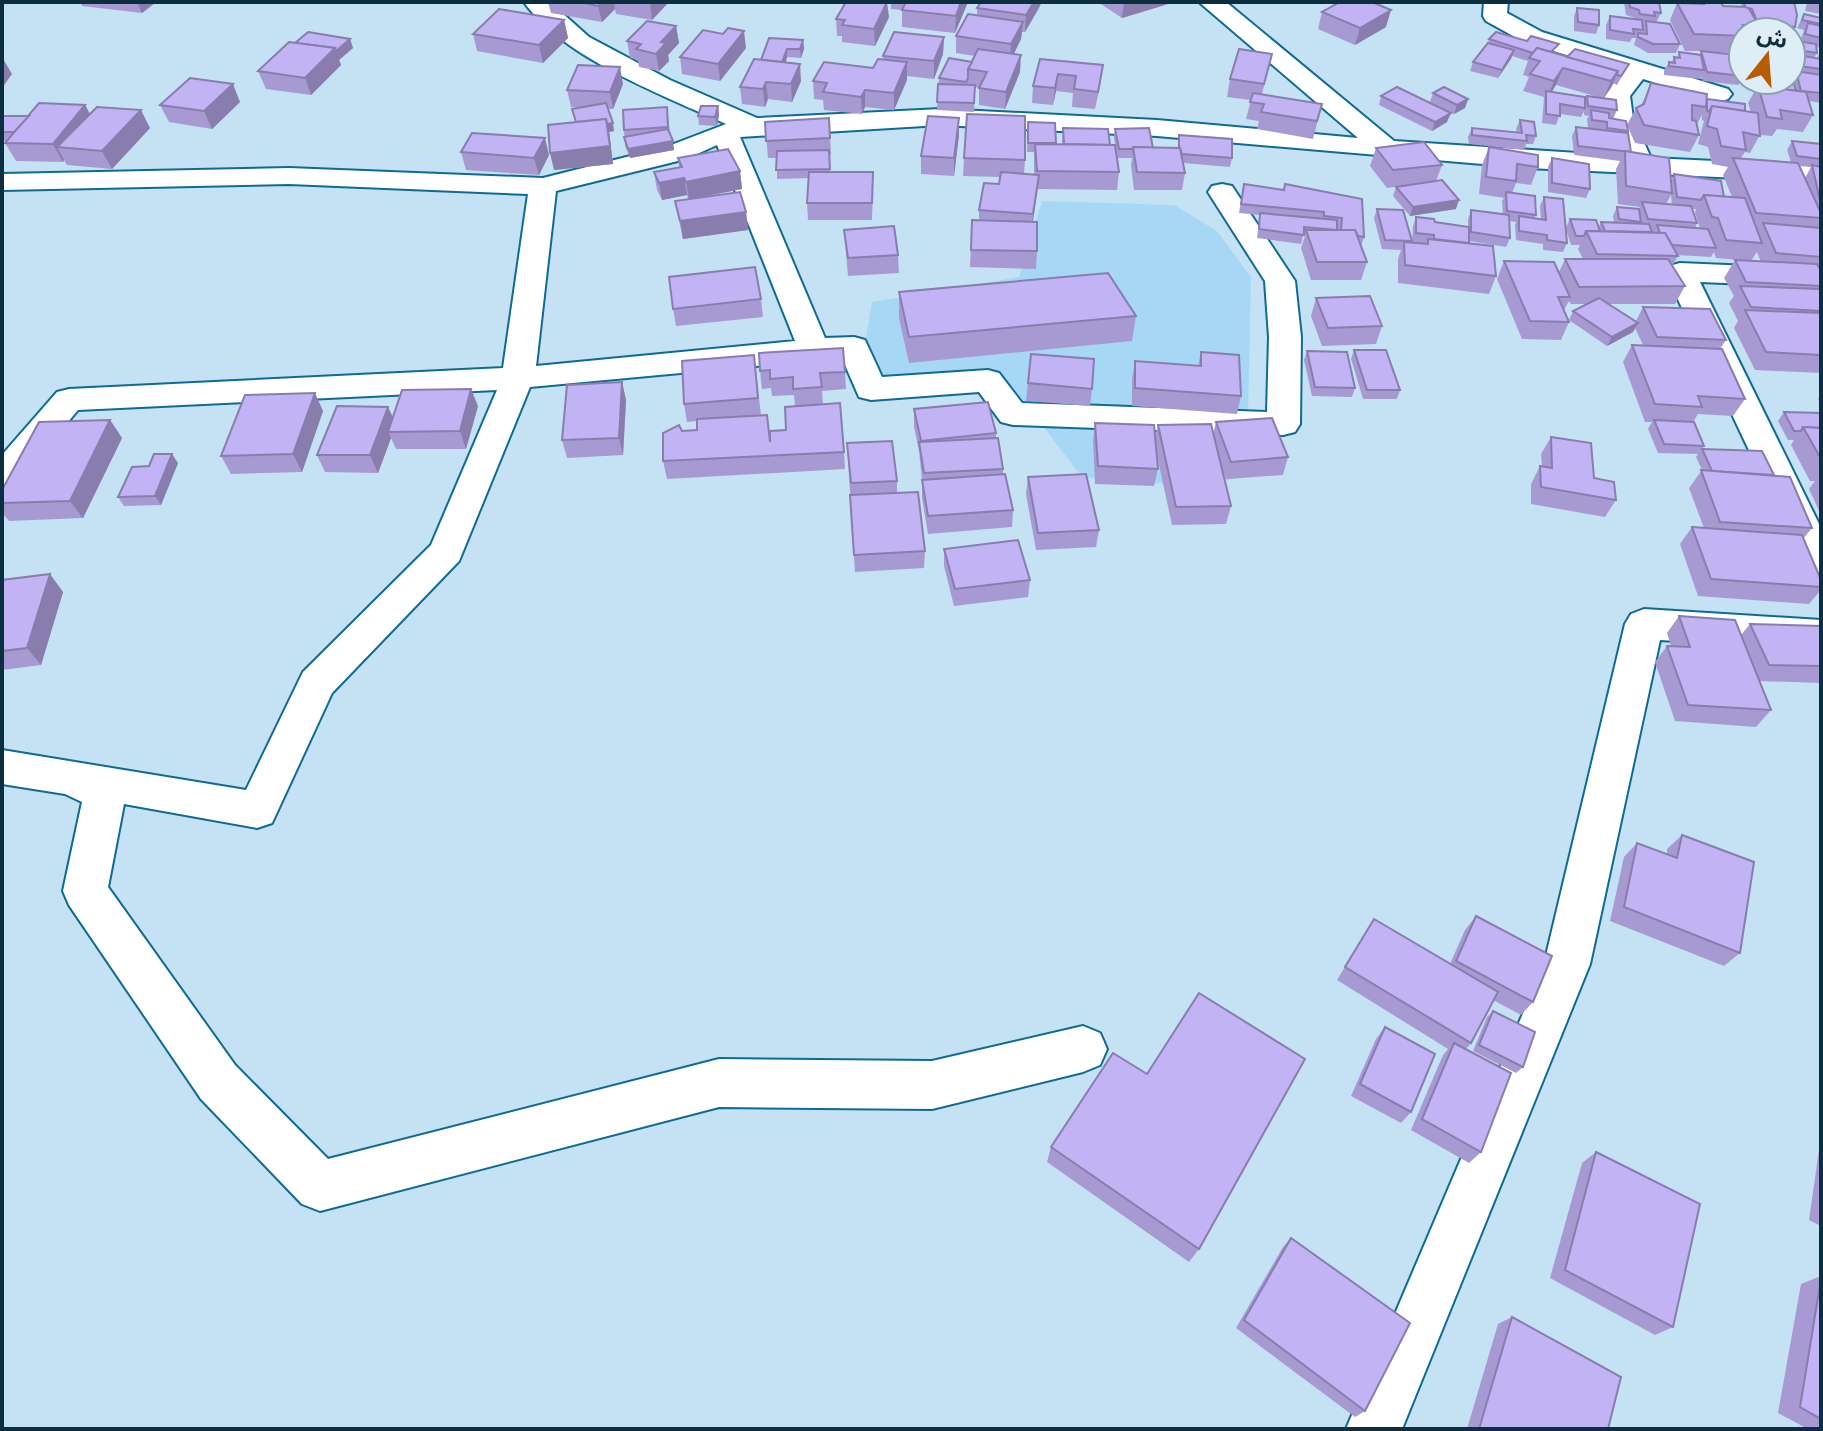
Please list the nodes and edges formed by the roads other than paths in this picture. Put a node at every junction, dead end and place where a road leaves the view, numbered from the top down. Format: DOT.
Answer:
graph roads {
  1 [pos="536,2"];
  2 [pos="1211,2"];
  3 [pos="1496,2"];
  4 [pos="1637,69"];
  5 [pos="1719,94"];
  6 [pos="739,129"];
  7 [pos="1387,149"];
  8 [pos="1642,167"];
  9 [pos="1821,174"];
  10 [pos="2,182"];
  11 [pos="543,186"];
  12 [pos="1222,192"];
  13 [pos="1821,278"];
  14 [pos="814,349"];
  15 [pos="518,378"];
  16 [pos="2,477"];
  17 [pos="1821,565"];
  18 [pos="1821,635"];
  19 [pos="2,767"];
  20 [pos="107,783"];
  21 [pos="2,791"];
  22 [pos="1083,1049"];
  23 [pos="1374,1429"];
  1 -- 6 [label="street"];
  2 -- 7 [label="street"];
  3 -- 4 [label="street"];
  4 -- 5 [label="street"];
  4 -- 8 [label="street"];
  6 -- 7 [label="street"];
  6 -- 11 [label="street"];
  6 -- 14 [label="street"];
  7 -- 8 [label="street"];
  8 -- 9 [label="street"];
  10 -- 11 [label="street"];
  11 -- 15 [label="street"];
  12 -- 14 [label="street"];
  13 -- 17 [label="street"];
  14 -- 15 [label="street"];
  15 -- 16 [label="street"];
  15 -- 20 [label="street"];
  18 -- 23 [label="street"];
  19 -- 20 [label="street"];
  20 -- 21 [label="street"];
  20 -- 22 [label="street"];
}
